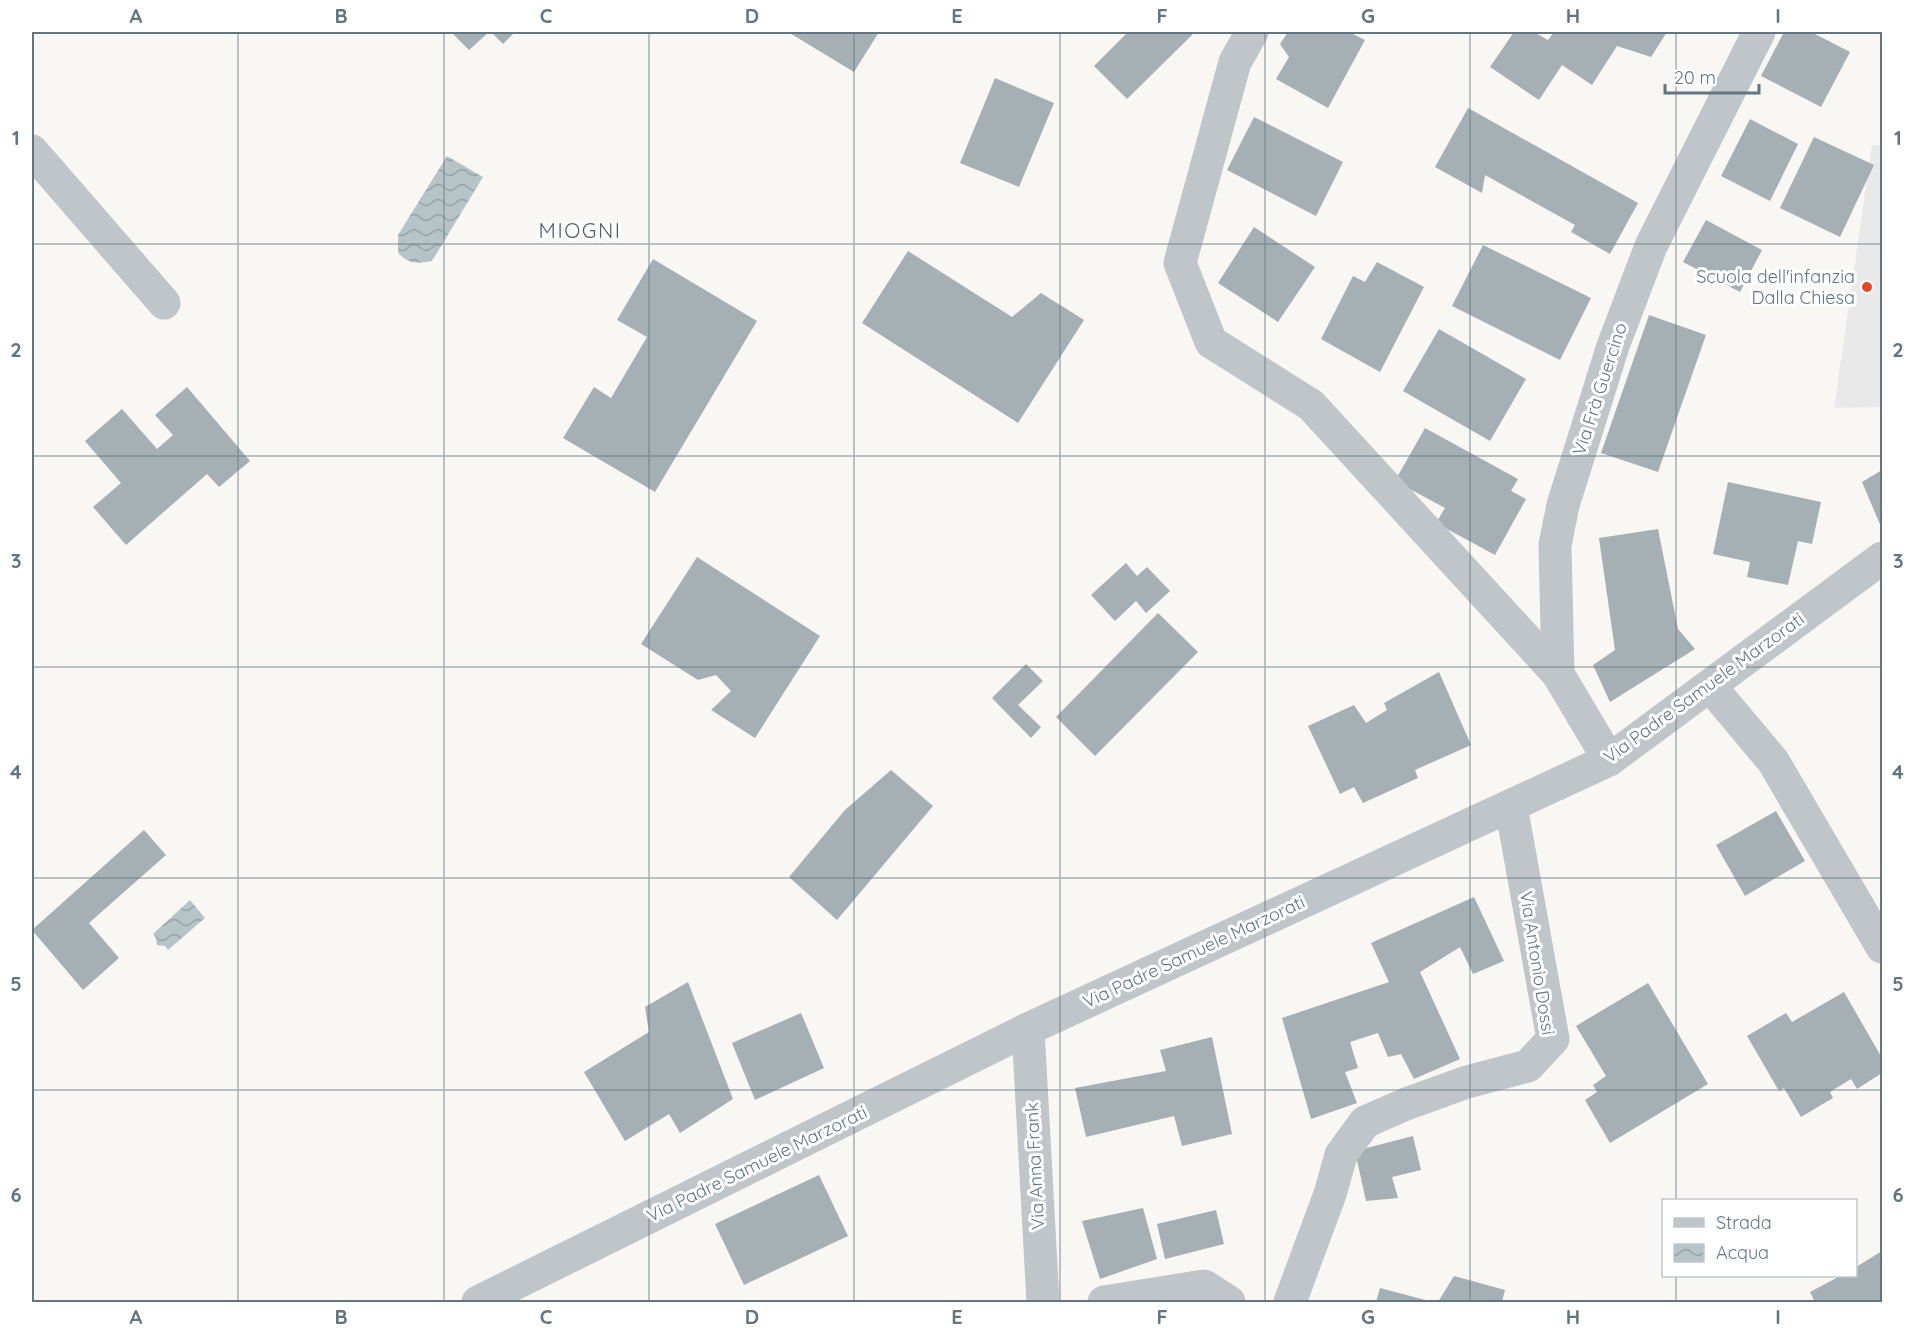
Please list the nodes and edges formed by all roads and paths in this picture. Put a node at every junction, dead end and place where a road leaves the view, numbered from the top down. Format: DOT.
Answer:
graph roads {
  1 [pos="1252,32"];
  2 [pos="1759,32"];
  3 [pos="32,151"];
  4 [pos="164,303"];
  5 [pos="1882,558"];
  6 [pos="1558,674"];
  7 [pos="1710,686"];
  8 [pos="1610,760"];
  9 [pos="1511,806"];
  10 [pos="1882,947"];
  11 [pos="1028,1029"];
  12 [pos="478,1302"];
  13 [pos="1043,1302"];
  14 [pos="1104,1302"];
  15 [pos="1229,1302"];
  16 [pos="1290,1302"];
  1 -- 6 [label="street"];
  2 -- 6 [label="street, Via Frà Guercino"];
  3 -- 4 [label="street"];
  5 -- 7 [label="street, Via Padre Samuele Marzorati"];
  6 -- 8 [label="street, Via Frà Guercino"];
  7 -- 8 [label="street, Via Padre Samuele Marzorati"];
  7 -- 10 [label="street"];
  8 -- 9 [label="street, Via Padre Samuele Marzorati"];
  9 -- 11 [label="street, Via Padre Samuele Marzorati"];
  9 -- 16 [label="street, Via Antonio Dossi"];
  11 -- 12 [label="street, Via Padre Samuele Marzorati"];
  11 -- 13 [label="street, Via Anna Frank"];
  14 -- 15 [label="street"];
}
